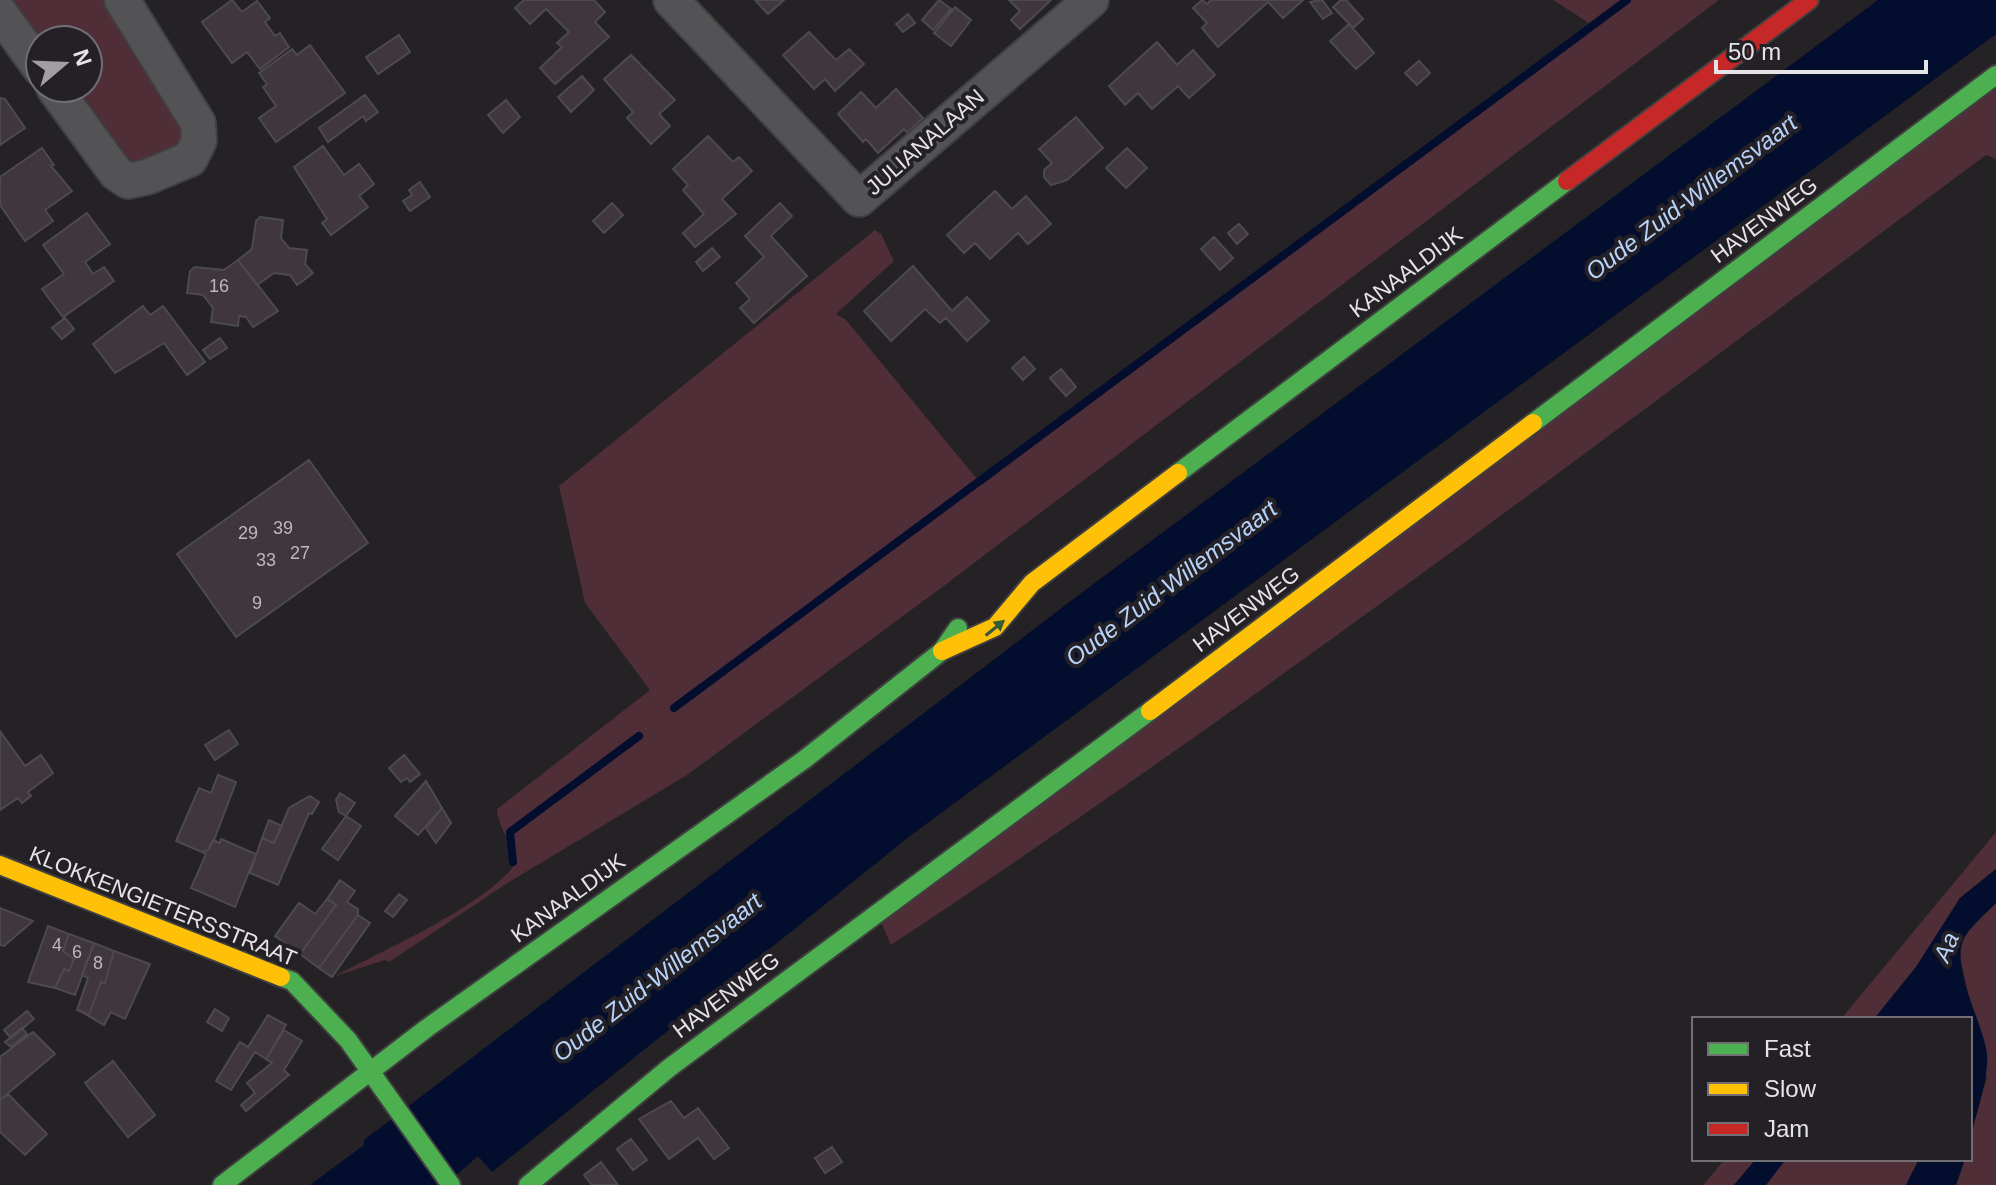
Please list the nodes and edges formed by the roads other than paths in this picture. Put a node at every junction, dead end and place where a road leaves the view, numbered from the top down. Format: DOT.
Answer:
graph roads {
  1 [pos="122,0"];
  2 [pos="671,0"];
  3 [pos="1091,0"];
  4 [pos="1809,0"];
  5 [pos="0,13"];
  6 [pos="24,46"];
  7 [pos="1996,75"];
  8 [pos="66,104"];
  9 [pos="1032,583"];
  10 [pos="998,592"];
  11 [pos="965,617"];
  12 [pos="942,651"];
  13 [pos="0,865"];
  14 [pos="371,1070"];
  15 [pos="450,1184"];
  16 [pos="222,1185"];
  17 [pos="528,1185"];
  1 -- 8 [label="street"];
  2 -- 3 [label="street, JULIANALAAN"];
  4 -- 9 [label="street, KANAALDIJK"];
  5 -- 6 [label="street"];
  7 -- 17 [label="street, HAVENWEG"];
  9 -- 10 [label="street, KANAALDIJK"];
  12 -- 9 [label="street, KANAALDIJK, one-way"];
  11 -- 12 [label="street, KANAALDIJK"];
  12 -- 14 [label="street, KANAALDIJK"];
  13 -- 14 [label="street, KLOKKENGIETERSSTRAAT"];
  14 -- 15 [label="street, KLOKKENGIETERSSTRAAT"];
  14 -- 16 [label="street, KANAALDIJK"];
}
